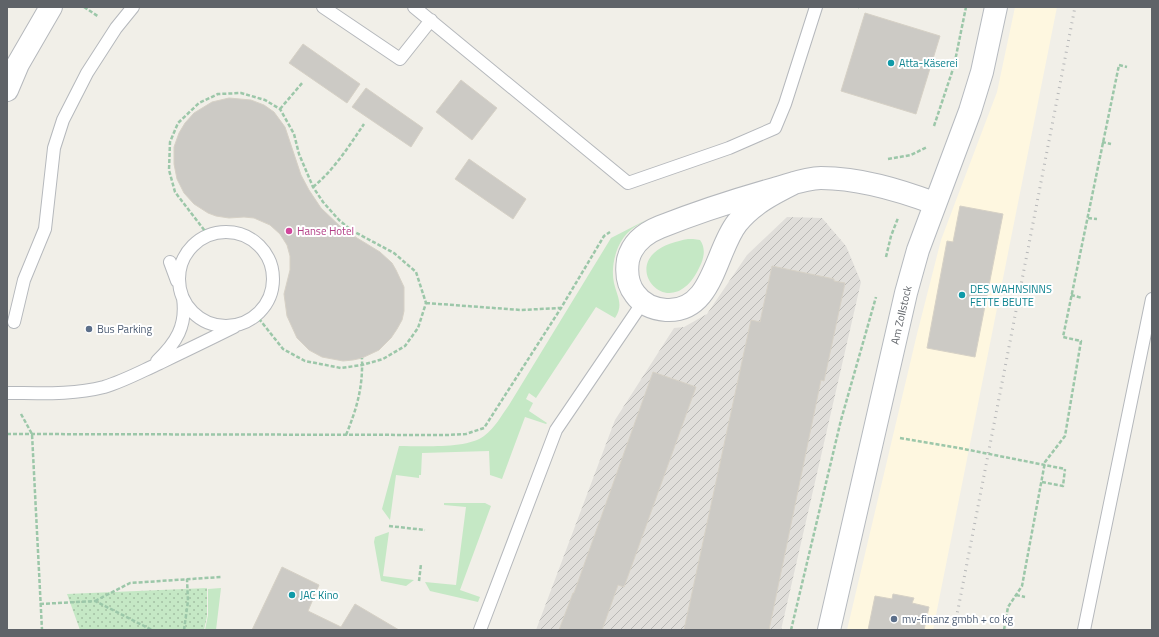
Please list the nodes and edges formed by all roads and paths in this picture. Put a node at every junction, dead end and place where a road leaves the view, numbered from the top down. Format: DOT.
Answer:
graph roads {
  1 [pos="51,7"];
  2 [pos="133,7"];
  3 [pos="322,7"];
  4 [pos="414,7"];
  5 [pos="816,7"];
  6 [pos="996,7"];
  7 [pos="431,20"];
  8 [pos="1127,67"];
  9 [pos="303,82"];
  10 [pos="7,90"];
  11 [pos="280,108"];
  12 [pos="364,124"];
  13 [pos="1102,142"];
  14 [pos="1111,144"];
  15 [pos="794,183"];
  16 [pos="313,187"];
  17 [pos="934,203"];
  18 [pos="1088,218"];
  19 [pos="1097,219"];
  20 [pos="676,221"];
  21 [pos="616,228"];
  22 [pos="208,235"];
  23 [pos="170,262"];
  24 [pos="710,281"];
  25 [pos="1071,295"];
  26 [pos="183,298"];
  27 [pos="1082,298"];
  28 [pos="1152,299"];
  29 [pos="643,302"];
  30 [pos="426,303"];
  31 [pos="561,308"];
  32 [pos="256,315"];
  33 [pos="14,322"];
  34 [pos="241,324"];
  35 [pos="362,358"];
  36 [pos="362,365"];
  37 [pos="147,369"];
  38 [pos="8,393"];
  39 [pos="874,433"];
  40 [pos="7,434"];
  41 [pos="32,434"];
  42 [pos="346,435"];
  43 [pos="1042,482"];
  44 [pos="389,526"];
  45 [pos="425,530"];
  46 [pos="421,564"];
  47 [pos="221,577"];
  48 [pos="187,579"];
  49 [pos="420,581"];
  50 [pos="1016,595"];
  51 [pos="1025,597"];
  52 [pos="95,601"];
  53 [pos="40,604"];
  54 [pos="42,630"];
  55 [pos="152,630"];
  56 [pos="184,630"];
  57 [pos="480,630"];
  58 [pos="829,630"];
  59 [pos="1004,630"];
  60 [pos="1084,630"];
  1 -- 10 [label="street"];
  2 -- 33 [label="lane"];
  3 -- 7 [label="lane"];
  4 -- 7 [label="lane"];
  5 -- 7 [label="lane"];
  6 -- 17 [label="street, Am Zollstock"];
  8 -- 13 [label="path"];
  9 -- 11 [label="path"];
  11 -- 16 [label="path"];
  11 -- 22 [label="path"];
  12 -- 16 [label="path"];
  13 -- 14 [label="path"];
  13 -- 18 [label="path"];
  15 -- 17 [label="street"];
  15 -- 20 [label="street"];
  15 -- 24 [label="street"];
  16 -- 30 [label="path"];
  17 -- 39 [label="street, Am Zollstock"];
  18 -- 19 [label="path"];
  18 -- 25 [label="path"];
  20 -- 24 [label="street"];
  20 -- 29 [label="street"];
  21 -- 31 [label="path"];
  22 -- 26 [label="lane"];
  22 -- 32 [label="lane"];
  23 -- 26 [label="lane"];
  24 -- 29 [label="street"];
  25 -- 27 [label="path"];
  25 -- 43 [label="path"];
  26 -- 34 [label="lane"];
  26 -- 37 [label="lane"];
  28 -- 60 [label="lane"];
  29 -- 57 [label="lane"];
  30 -- 31 [label="path"];
  30 -- 36 [label="path"];
  31 -- 42 [label="path"];
  32 -- 34 [label="lane"];
  32 -- 36 [label="path"];
  34 -- 37 [label="lane"];
  35 -- 36 [label="path"];
  36 -- 42 [label="path"];
  37 -- 38 [label="lane"];
  38 -- 41 [label="path"];
  39 -- 43 [label="path, bridge"];
  39 -- 58 [label="street, Am Zollstock"];
  40 -- 41 [label="path"];
  41 -- 42 [label="path"];
  41 -- 53 [label="path"];
  43 -- 50 [label="path"];
  44 -- 45 [label="path"];
  46 -- 49 [label="path"];
  47 -- 48 [label="path"];
  48 -- 52 [label="path"];
  48 -- 56 [label="path"];
  50 -- 51 [label="path"];
  50 -- 59 [label="path"];
  52 -- 53 [label="path"];
  52 -- 55 [label="path"];
  53 -- 54 [label="path"];
}
